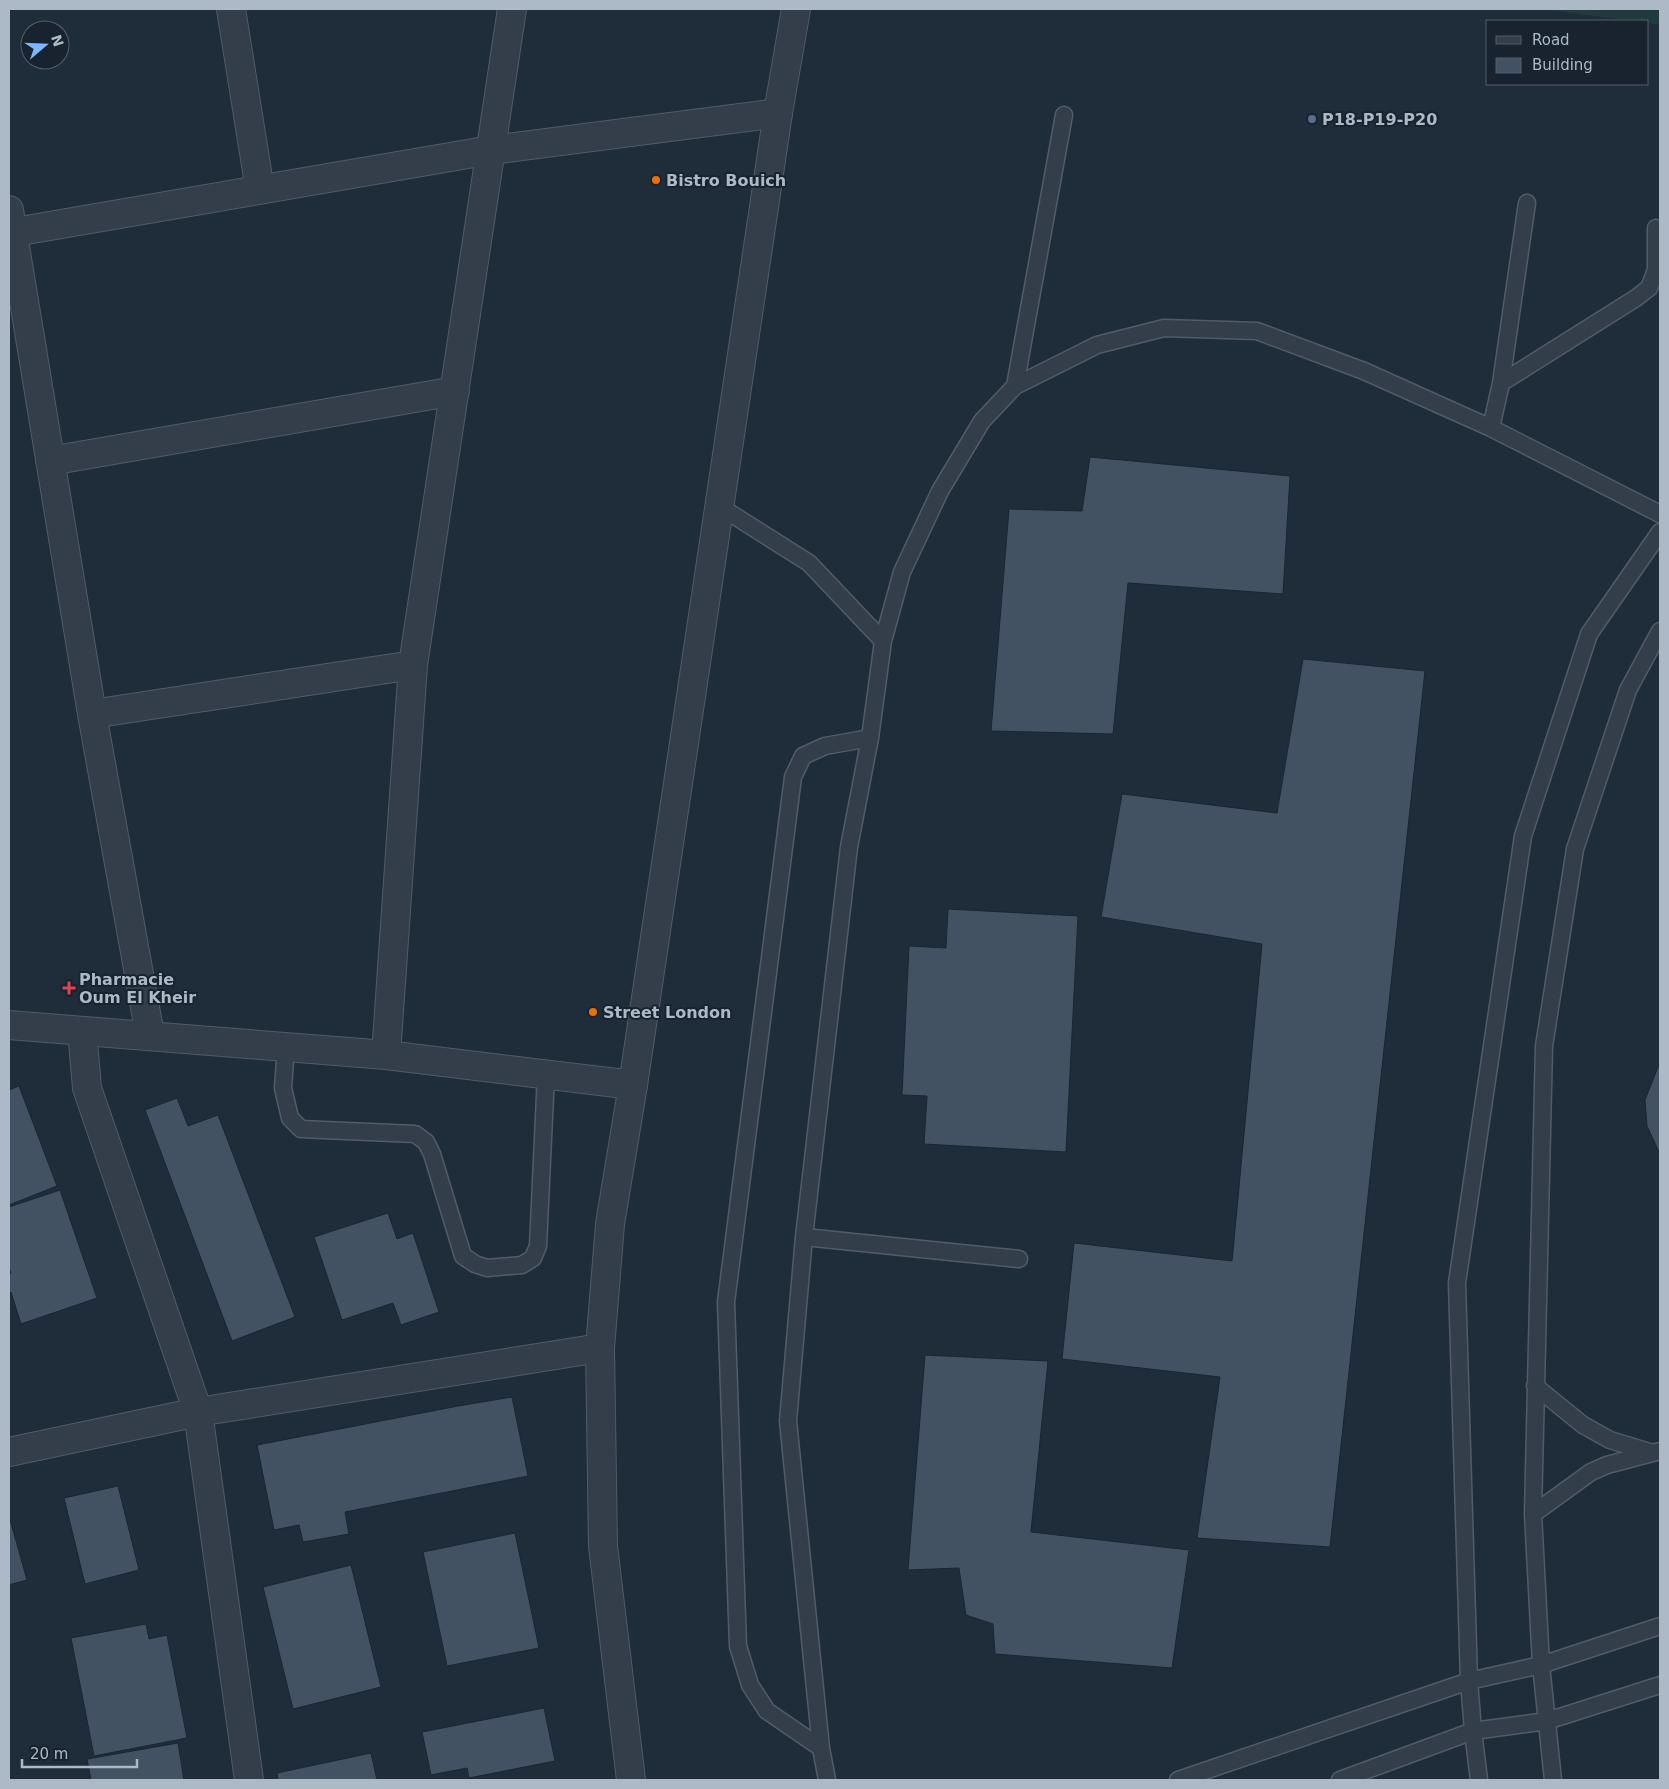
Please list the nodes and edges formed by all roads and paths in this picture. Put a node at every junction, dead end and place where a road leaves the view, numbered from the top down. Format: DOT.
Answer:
graph roads {
  1 [pos="231,9"];
  2 [pos="512,9"];
  3 [pos="796,9"];
  4 [pos="778,113"];
  5 [pos="1064,115"];
  6 [pos="491,150"];
  7 [pos="260,190"];
  8 [pos="1527,203"];
  9 [pos="10,225"];
  10 [pos="1656,228"];
  11 [pos="1501,382"];
  12 [pos="1015,386"];
  13 [pos="455,391"];
  14 [pos="1491,428"];
  15 [pos="50,461"];
  16 [pos="719,506"];
  17 [pos="1660,514"];
  18 [pos="1660,532"];
  19 [pos="1660,631"];
  20 [pos="883,641"];
  21 [pos="413,665"];
  22 [pos="92,714"];
  23 [pos="870,738"];
  24 [pos="9,1025"];
  25 [pos="82,1031"];
  26 [pos="150,1036"];
  27 [pos="286,1046"];
  28 [pos="386,1055"];
  29 [pos="546,1074"];
  30 [pos="633,1085"];
  31 [pos="804,1237"];
  32 [pos="1018,1259"];
  33 [pos="600,1348"];
  34 [pos="1536,1386"];
  35 [pos="198,1412"];
  36 [pos="9,1452"];
  37 [pos="1656,1452"];
  38 [pos="1533,1514"];
  39 [pos="1660,1626"];
  40 [pos="1541,1665"];
  41 [pos="1469,1681"];
  42 [pos="1660,1685"];
  43 [pos="1547,1721"];
  44 [pos="1473,1731"];
  45 [pos="821,1748"];
  46 [pos="248,1780"];
  47 [pos="631,1780"];
  48 [pos="827,1780"];
  49 [pos="1178,1780"];
  50 [pos="1343,1780"];
  51 [pos="1479,1780"];
  52 [pos="1552,1780"];
  1 -- 7 [label="street"];
  2 -- 6 [label="street"];
  3 -- 4 [label="street"];
  4 -- 6 [label="street"];
  4 -- 16 [label="street"];
  5 -- 12 [label="lane"];
  6 -- 7 [label="street"];
  6 -- 13 [label="street"];
  7 -- 9 [label="street"];
  8 -- 11 [label="lane"];
  9 -- 15 [label="street"];
  10 -- 11 [label="lane"];
  11 -- 14 [label="lane"];
  12 -- 14 [label="lane"];
  12 -- 20 [label="lane"];
  13 -- 15 [label="street"];
  13 -- 21 [label="street"];
  14 -- 17 [label="lane"];
  15 -- 22 [label="street"];
  16 -- 20 [label="lane"];
  16 -- 30 [label="street"];
  18 -- 41 [label="lane"];
  19 -- 34 [label="lane"];
  20 -- 23 [label="lane"];
  21 -- 22 [label="street"];
  21 -- 28 [label="street"];
  22 -- 26 [label="street"];
  23 -- 31 [label="lane"];
  23 -- 45 [label="lane"];
  24 -- 25 [label="street"];
  25 -- 26 [label="street"];
  25 -- 35 [label="street"];
  26 -- 27 [label="street"];
  27 -- 28 [label="street"];
  27 -- 29 [label="lane"];
  28 -- 29 [label="street"];
  29 -- 30 [label="street"];
  30 -- 33 [label="street"];
  31 -- 32 [label="lane"];
  31 -- 45 [label="lane"];
  33 -- 35 [label="street"];
  33 -- 47 [label="street"];
  34 -- 37 [label="lane"];
  34 -- 38 [label="lane"];
  35 -- 36 [label="street"];
  35 -- 46 [label="street"];
  37 -- 38 [label="lane"];
  38 -- 40 [label="lane"];
  39 -- 40 [label="lane"];
  40 -- 41 [label="lane"];
  40 -- 43 [label="lane"];
  41 -- 44 [label="lane"];
  41 -- 49 [label="lane"];
  42 -- 43 [label="lane"];
  43 -- 44 [label="lane"];
  43 -- 52 [label="lane"];
  44 -- 50 [label="lane"];
  44 -- 51 [label="lane"];
  45 -- 48 [label="lane"];
}
